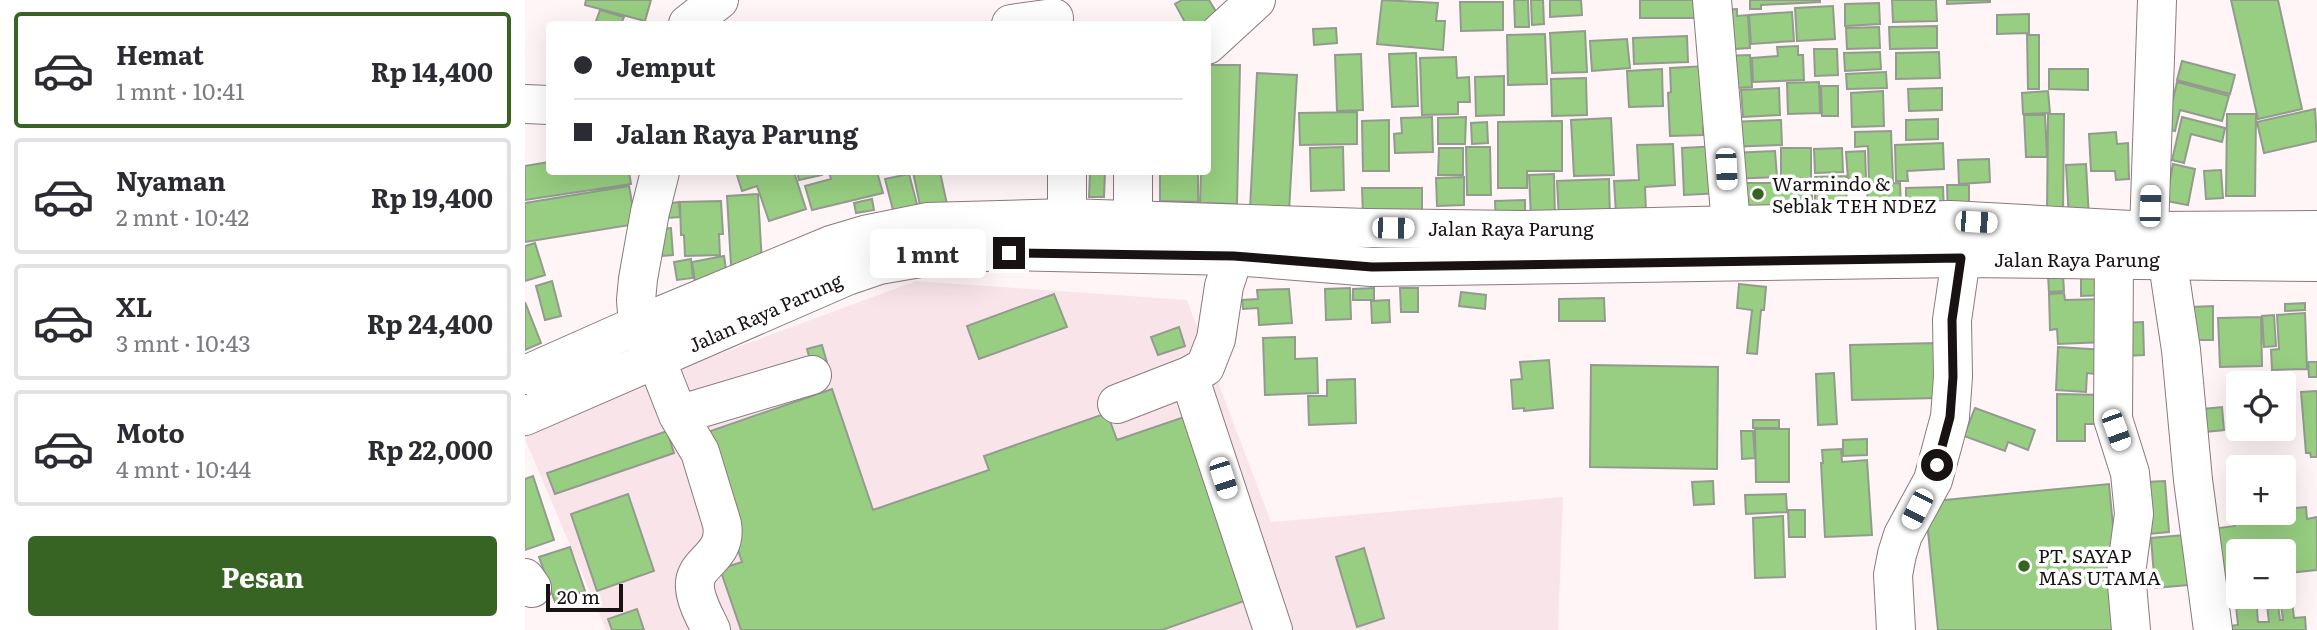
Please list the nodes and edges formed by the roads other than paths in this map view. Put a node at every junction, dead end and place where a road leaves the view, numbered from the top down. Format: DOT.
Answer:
graph roads {
  1 [pos="720,0"];
  2 [pos="1255,0"];
  3 [pos="1712,0"];
  4 [pos="2157,0"];
  5 [pos="1054,18"];
  6 [pos="692,21"];
  7 [pos="710,21"];
  8 [pos="1032,21"];
  9 [pos="1211,41"];
  10 [pos="525,104"];
  11 [pos="546,104"];
  12 [pos="659,175"];
  13 [pos="1067,175"];
  14 [pos="1133,175"];
  15 [pos="1067,218"];
  16 [pos="1133,220"];
  17 [pos="1731,225"];
  18 [pos="2317,230"];
  19 [pos="2159,246"];
  20 [pos="1234,256"];
  21 [pos="1961,258"];
  22 [pos="2114,260"];
  23 [pos="2317,262"];
  24 [pos="638,325"];
  25 [pos="656,359"];
  26 [pos="812,374"];
  27 [pos="525,376"];
  28 [pos="1189,376"];
  29 [pos="1117,404"];
  30 [pos="678,415"];
  31 [pos="525,416"];
  32 [pos="711,630"];
  33 [pos="1273,630"];
  34 [pos="1896,630"];
  35 [pos="2131,630"];
  36 [pos="2213,630"];
  1 -- 6 [label="main road"];
  1 -- 7 [label="main road"];
  2 -- 9 [label="main road"];
  3 -- 17 [label="main road"];
  4 -- 19 [label="main road"];
  5 -- 8 [label="main road"];
  10 -- 11 [label="main road"];
  12 -- 24 [label="main road"];
  13 -- 15 [label="main road"];
  14 -- 16 [label="main road"];
  15 -- 16 [label="main road, Jalan Raya Parung"];
  15 -- 24 [label="main road, Jalan Raya Parung"];
  16 -- 17 [label="main road, Jalan Raya Parung"];
  17 -- 19 [label="main road, Jalan Raya Parung"];
  18 -- 19 [label="main road, Jalan Raya Parung"];
  19 -- 22 [label="main road, Jalan Raya Parung"];
  19 -- 23 [label="main road, Jalan Raya Parung"];
  19 -- 36 [label="main road"];
  20 -- 21 [label="main road, Jalan Raya Parung"];
  20 -- 25 [label="main road, Jalan Raya Parung"];
  20 -- 28 [label="main road"];
  21 -- 22 [label="main road, Jalan Raya Parung"];
  21 -- 34 [label="main road"];
  22 -- 35 [label="main road"];
  24 -- 25 [label="main road"];
  24 -- 27 [label="main road, Jalan Raya Parung"];
  25 -- 30 [label="main road"];
  25 -- 31 [label="main road, Jalan Raya Parung"];
  26 -- 30 [label="main road"];
  28 -- 29 [label="main road"];
  28 -- 33 [label="main road"];
  30 -- 32 [label="main road"];
}
